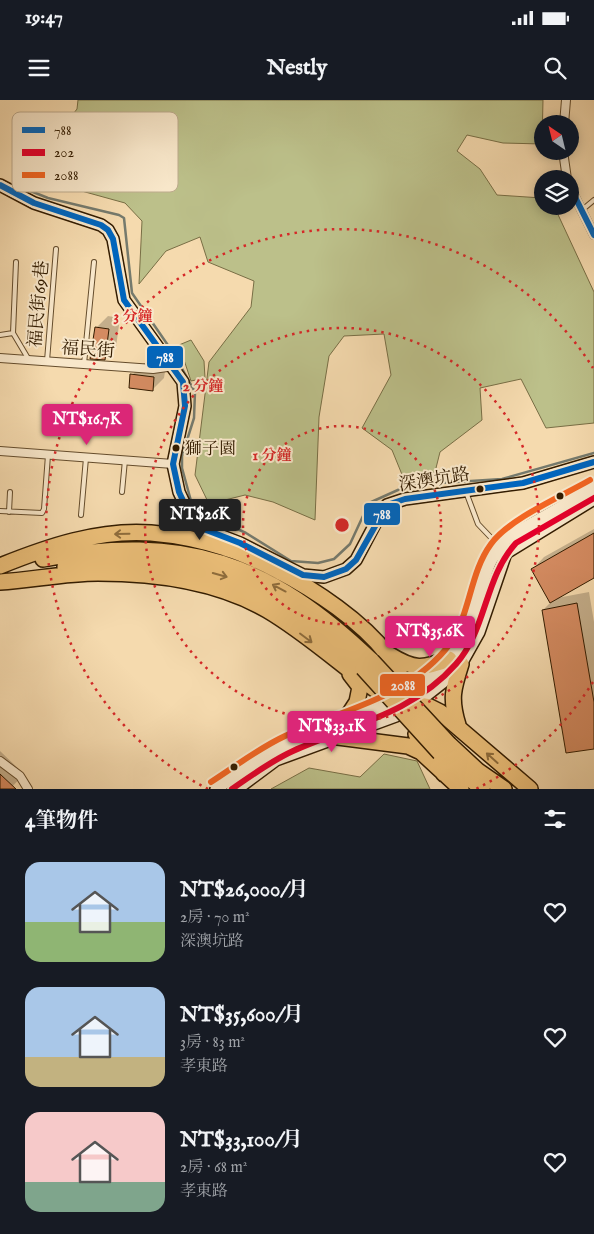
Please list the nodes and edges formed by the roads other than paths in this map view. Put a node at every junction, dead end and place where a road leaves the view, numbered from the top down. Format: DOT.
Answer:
graph roads {
  1 [pos="566,100"];
  2 [pos="565,115"];
  3 [pos="0,185"];
  4 [pos="12,191"];
  5 [pos="13,192"];
  6 [pos="594,200"];
  7 [pos="579,205"];
  8 [pos="582,211"];
  9 [pos="594,235"];
  10 [pos="56,249"];
  11 [pos="16,262"];
  12 [pos="94,262"];
  13 [pos="13,333"];
  14 [pos="0,335"];
  15 [pos="0,358"];
  16 [pos="29,360"];
  17 [pos="47,362"];
  18 [pos="84,364"];
  19 [pos="174,366"];
  20 [pos="0,451"];
  21 [pos="48,455"];
  22 [pos="86,458"];
  23 [pos="124,460"];
  24 [pos="594,462"];
  25 [pos="172,464"];
  26 [pos="594,488"];
  27 [pos="10,492"];
  28 [pos="122,492"];
  29 [pos="466,492"];
  30 [pos="594,499"];
  31 [pos="0,511"];
  32 [pos="9,512"];
  33 [pos="81,515"];
  34 [pos="499,546"];
  35 [pos="0,567"];
  36 [pos="0,582"];
  37 [pos="329,630"];
  38 [pos="367,632"];
  39 [pos="334,660"];
  40 [pos="455,662"];
  41 [pos="405,703"];
  42 [pos="344,722"];
  43 [pos="458,725"];
  44 [pos="338,737"];
  45 [pos="444,748"];
  46 [pos="0,761"];
  47 [pos="444,774"];
  48 [pos="28,789"];
  49 [pos="216,789"];
  50 [pos="237,789"];
  51 [pos="461,789"];
  52 [pos="482,789"];
  53 [pos="504,789"];
  54 [pos="530,789"];
  1 -- 2 [label="street"];
  3 -- 4 [label="main road, 深澳坑路"];
  5 -- 19 [label="main road, 深澳坑路"];
  6 -- 8 [label="lane"];
  7 -- 8 [label="street"];
  8 -- 9 [label="street"];
  10 -- 17 [label="lane, 福民街69巷"];
  11 -- 13 [label="lane"];
  12 -- 18 [label="lane"];
  13 -- 14 [label="lane"];
  13 -- 16 [label="lane"];
  15 -- 16 [label="street, 福民街"];
  16 -- 17 [label="street, 福民街"];
  17 -- 18 [label="street, 福民街"];
  18 -- 19 [label="street, 福民街"];
  19 -- 25 [label="main road, 深澳坑路"];
  20 -- 21 [label="street"];
  21 -- 22 [label="street"];
  21 -- 32 [label="lane"];
  22 -- 23 [label="street"];
  22 -- 33 [label="lane"];
  23 -- 25 [label="street"];
  23 -- 28 [label="lane"];
  24 -- 29 [label="main road, 深澳坑路"];
  25 -- 29 [label="main road, 深澳坑路"];
  26 -- 34 [label="main road"];
  27 -- 32 [label="lane"];
  29 -- 34 [label="lane"];
  30 -- 40 [label="main road"];
  31 -- 32 [label="lane"];
  34 -- 40 [label="main road"];
  37 -- 35 [label="highway, one-way"];
  38 -- 35 [label="highway, one-way"];
  36 -- 37 [label="highway, one-way"];
  36 -- 39 [label="highway, one-way"];
  37 -- 45 [label="highway, bridge"];
  38 -- 40 [label="highway"];
  38 -- 41 [label="highway"];
  39 -- 41 [label="highway"];
  39 -- 42 [label="highway"];
  40 -- 41 [label="main road"];
  40 -- 43 [label="highway"];
  41 -- 42 [label="main road"];
  41 -- 43 [label="highway"];
  41 -- 44 [label="main road"];
  41 -- 47 [label="highway"];
  42 -- 49 [label="main road"];
  54 -- 43 [label="highway, one-way"];
  44 -- 47 [label="highway"];
  44 -- 50 [label="main road"];
  45 -- 52 [label="highway"];
  45 -- 53 [label="highway"];
  46 -- 48 [label="street"];
  47 -- 51 [label="highway"];
}
